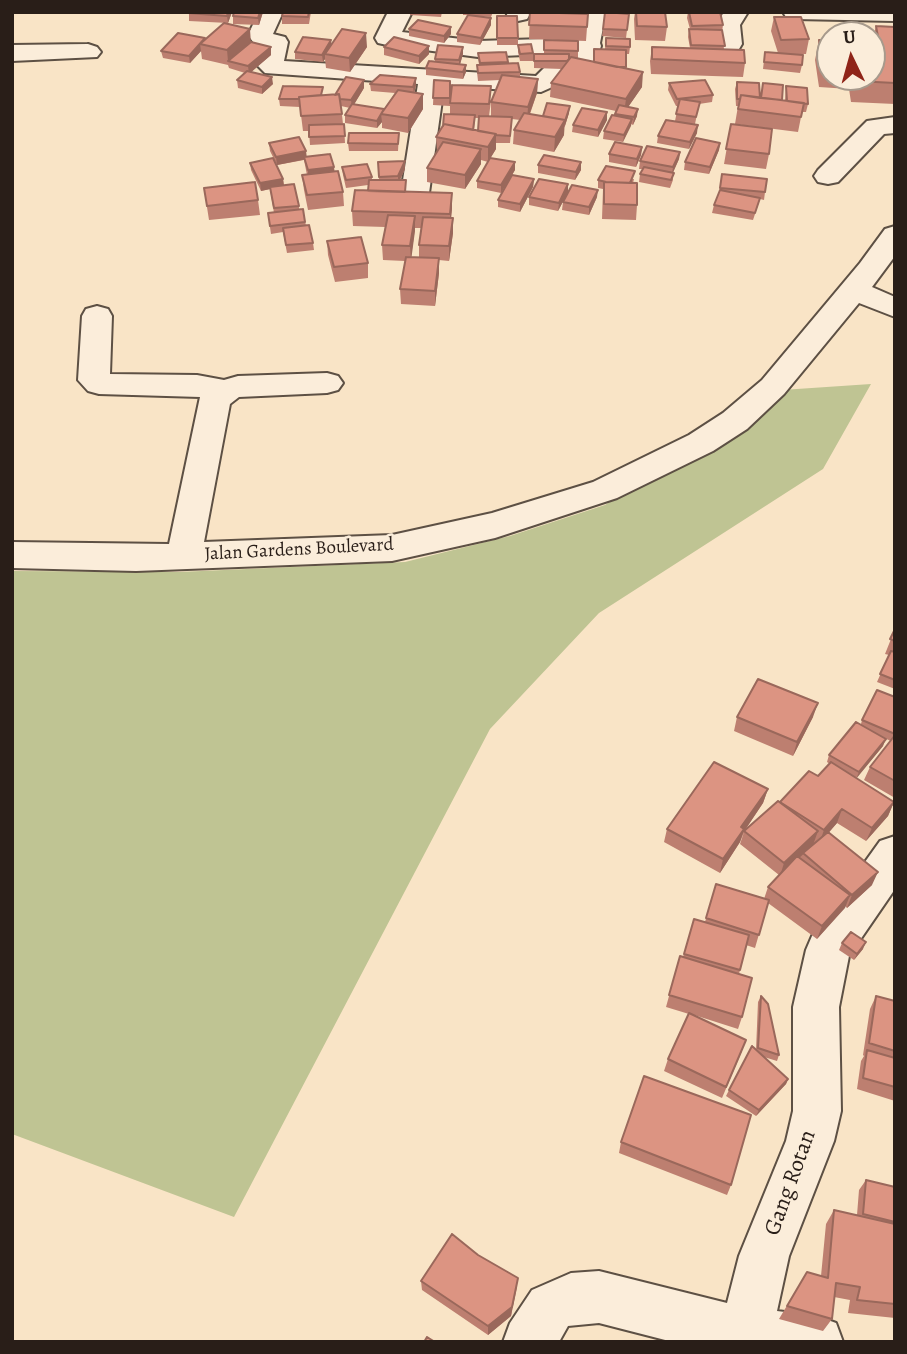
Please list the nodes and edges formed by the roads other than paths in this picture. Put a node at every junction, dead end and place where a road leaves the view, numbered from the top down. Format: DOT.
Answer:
graph roads {
  1 [pos="271,12"];
  2 [pos="400,12"];
  3 [pos="594,12"];
  4 [pos="736,12"];
  5 [pos="795,12"];
  6 [pos="895,14"];
  7 [pos="730,44"];
  8 [pos="88,52"];
  9 [pos="12,53"];
  10 [pos="585,57"];
  11 [pos="612,78"];
  12 [pos="432,80"];
  13 [pos="895,125"];
  14 [pos="828,176"];
  15 [pos="415,193"];
  16 [pos="895,235"];
  17 [pos="854,290"];
  18 [pos="895,308"];
  19 [pos="97,316"];
  20 [pos="327,383"];
  21 [pos="224,391"];
  22 [pos="12,555"];
  23 [pos="184,556"];
  24 [pos="895,854"];
  25 [pos="746,1334"];
  26 [pos="529,1342"];
  27 [pos="817,1342"];
  1 -- 12 [label="street"];
  2 -- 10 [label="street"];
  3 -- 10 [label="street"];
  4 -- 7 [label="street"];
  5 -- 6 [label="street"];
  8 -- 9 [label="street"];
  10 -- 11 [label="street"];
  10 -- 12 [label="street"];
  12 -- 15 [label="street"];
  13 -- 14 [label="street"];
  16 -- 17 [label="street, Jalan Gardens Boulevard"];
  17 -- 18 [label="street"];
  17 -- 23 [label="street, Jalan Gardens Boulevard"];
  19 -- 21 [label="street"];
  20 -- 21 [label="street"];
  21 -- 23 [label="street"];
  22 -- 23 [label="street, Jalan Gardens Boulevard"];
  24 -- 25 [label="street, Gang Rotan"];
  25 -- 26 [label="street"];
  25 -- 27 [label="street"];
}
